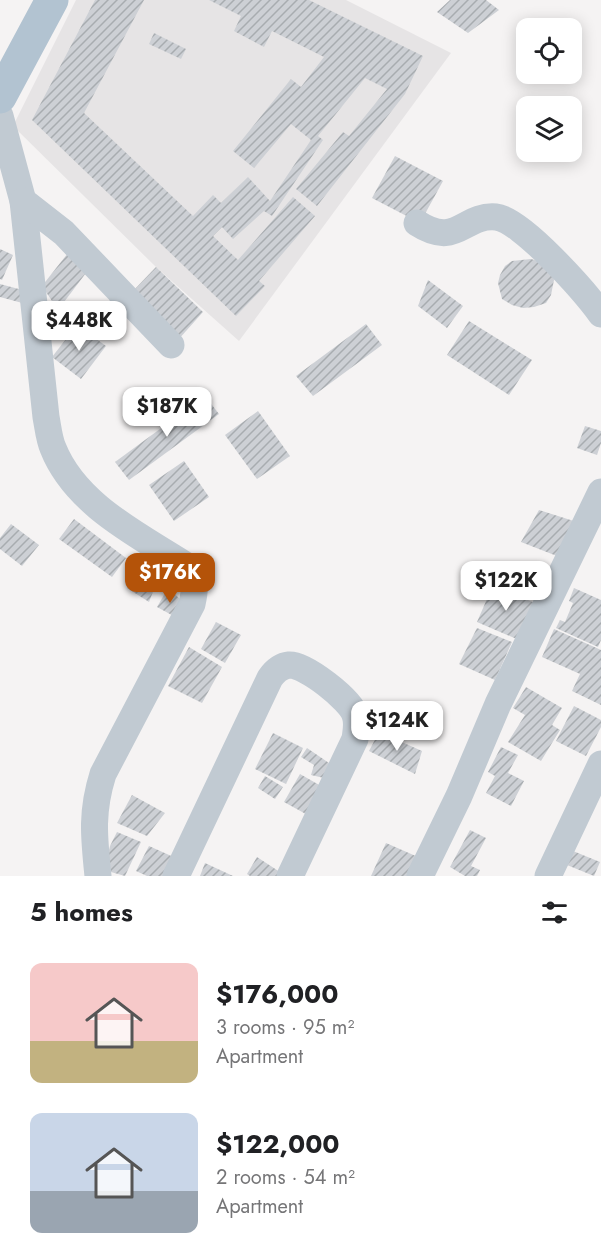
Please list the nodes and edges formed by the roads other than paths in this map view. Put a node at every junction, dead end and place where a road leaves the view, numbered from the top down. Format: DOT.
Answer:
graph roads {
  1 [pos="52,0"];
  2 [pos="0,97"];
  3 [pos="0,116"];
  4 [pos="23,201"];
  5 [pos="417,223"];
  6 [pos="601,314"];
  7 [pos="171,345"];
  8 [pos="601,492"];
  9 [pos="601,764"];
  10 [pos="98,876"];
  11 [pos="176,876"];
  12 [pos="290,876"];
  13 [pos="420,876"];
  14 [pos="548,876"];
  1 -- 2 [label="main road"];
  3 -- 4 [label="street"];
  4 -- 7 [label="street"];
  4 -- 10 [label="street"];
  5 -- 6 [label="street"];
  8 -- 13 [label="street"];
  9 -- 14 [label="street"];
  11 -- 12 [label="street"];
}
